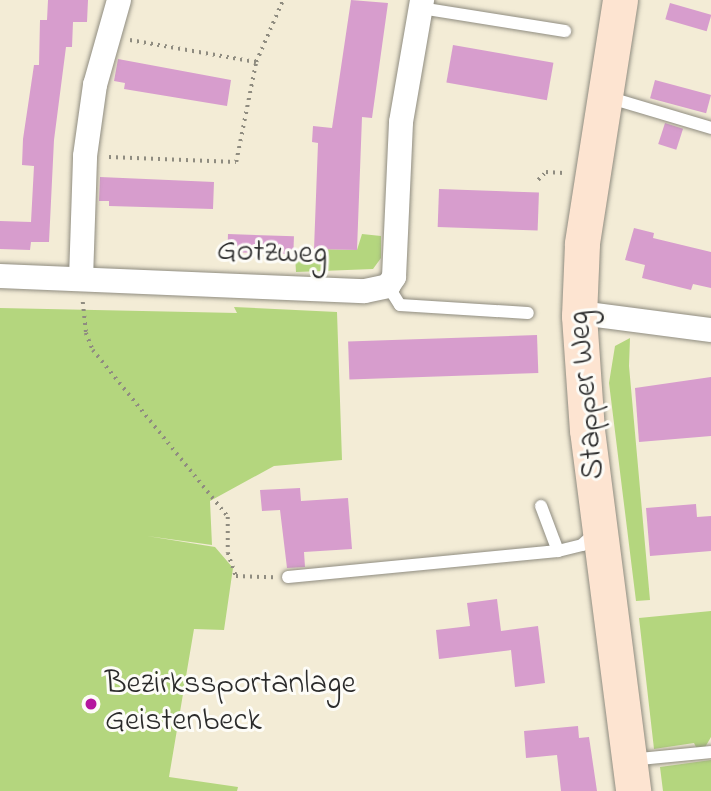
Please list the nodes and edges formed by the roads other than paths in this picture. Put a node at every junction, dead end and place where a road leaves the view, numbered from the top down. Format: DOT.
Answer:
graph roads {
  1 [pos="119,0"];
  2 [pos="620,0"];
  3 [pos="421,4"];
  4 [pos="565,31"];
  5 [pos="603,96"];
  6 [pos="711,128"];
  7 [pos="0,276"];
  8 [pos="81,279"];
  9 [pos="388,286"];
  10 [pos="528,313"];
  11 [pos="580,313"];
  12 [pos="711,330"];
  13 [pos="541,506"];
  14 [pos="600,527"];
  15 [pos="558,551"];
  16 [pos="288,577"];
  17 [pos="711,752"];
  18 [pos="631,776"];
  1 -- 8 [label="street"];
  2 -- 5 [label="main road, Stapper Weg"];
  3 -- 4 [label="lane"];
  3 -- 9 [label="street"];
  5 -- 6 [label="lane"];
  5 -- 11 [label="main road, Stapper Weg"];
  7 -- 8 [label="street, Gotzweg"];
  8 -- 9 [label="street, Gotzweg"];
  9 -- 10 [label="lane"];
  11 -- 12 [label="street"];
  11 -- 14 [label="main road, Stapper Weg"];
  13 -- 15 [label="lane"];
  14 -- 15 [label="lane"];
  14 -- 18 [label="main road, Stapper Weg"];
  15 -- 16 [label="lane"];
  17 -- 18 [label="lane"];
}
